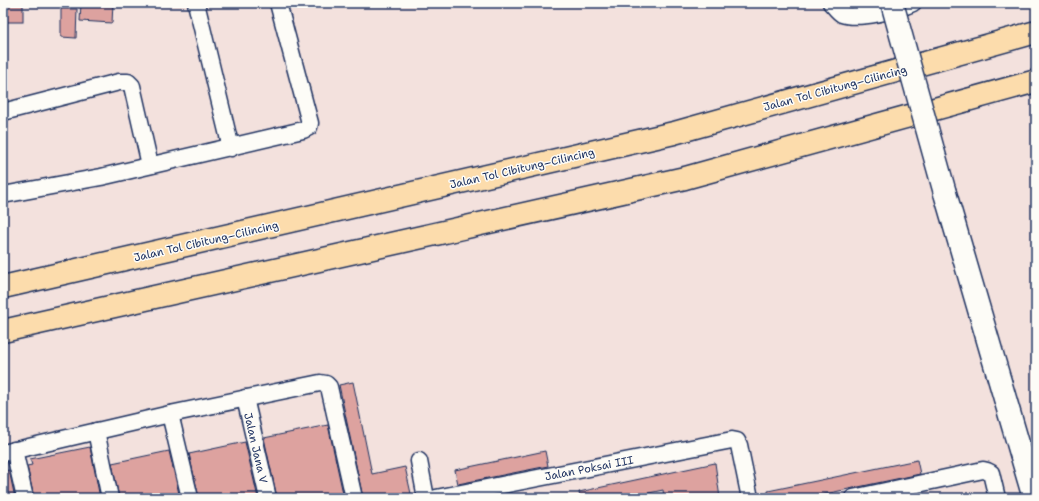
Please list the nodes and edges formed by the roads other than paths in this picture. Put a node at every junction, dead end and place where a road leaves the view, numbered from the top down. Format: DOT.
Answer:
graph roads {
  1 [pos="196,3"];
  2 [pos="278,3"];
  3 [pos="831,3"];
  4 [pos="892,3"];
  5 [pos="913,3"];
  6 [pos="1036,32"];
  7 [pos="1036,81"];
  8 [pos="3,112"];
  9 [pos="230,148"];
  10 [pos="150,166"];
  11 [pos="3,195"];
  12 [pos="3,287"];
  13 [pos="3,331"];
  14 [pos="245,398"];
  15 [pos="170,414"];
  16 [pos="96,431"];
  17 [pos="9,452"];
  18 [pos="419,461"];
  19 [pos="25,498"];
  20 [pos="110,498"];
  21 [pos="190,498"];
  22 [pos="268,498"];
  23 [pos="354,498"];
  24 [pos="426,498"];
  25 [pos="436,498"];
  26 [pos="750,498"];
  27 [pos="853,498"];
  28 [pos="997,498"];
  29 [pos="1034,498"];
  1 -- 9 [label="street"];
  2 -- 9 [label="street"];
  3 -- 5 [label="street"];
  4 -- 29 [label="street, bridge"];
  6 -- 12 [label="highway, Jalan Tol Cibitung–Cilincing"];
  7 -- 13 [label="highway"];
  8 -- 10 [label="street"];
  9 -- 10 [label="street"];
  10 -- 11 [label="street"];
  14 -- 15 [label="street"];
  14 -- 22 [label="street, Jalan Jana V"];
  14 -- 23 [label="street"];
  15 -- 16 [label="street"];
  15 -- 21 [label="street"];
  16 -- 17 [label="street"];
  16 -- 20 [label="street"];
  17 -- 19 [label="street"];
  18 -- 24 [label="street"];
  25 -- 26 [label="street, Jalan Poksai III"];
  27 -- 28 [label="street"];
}
